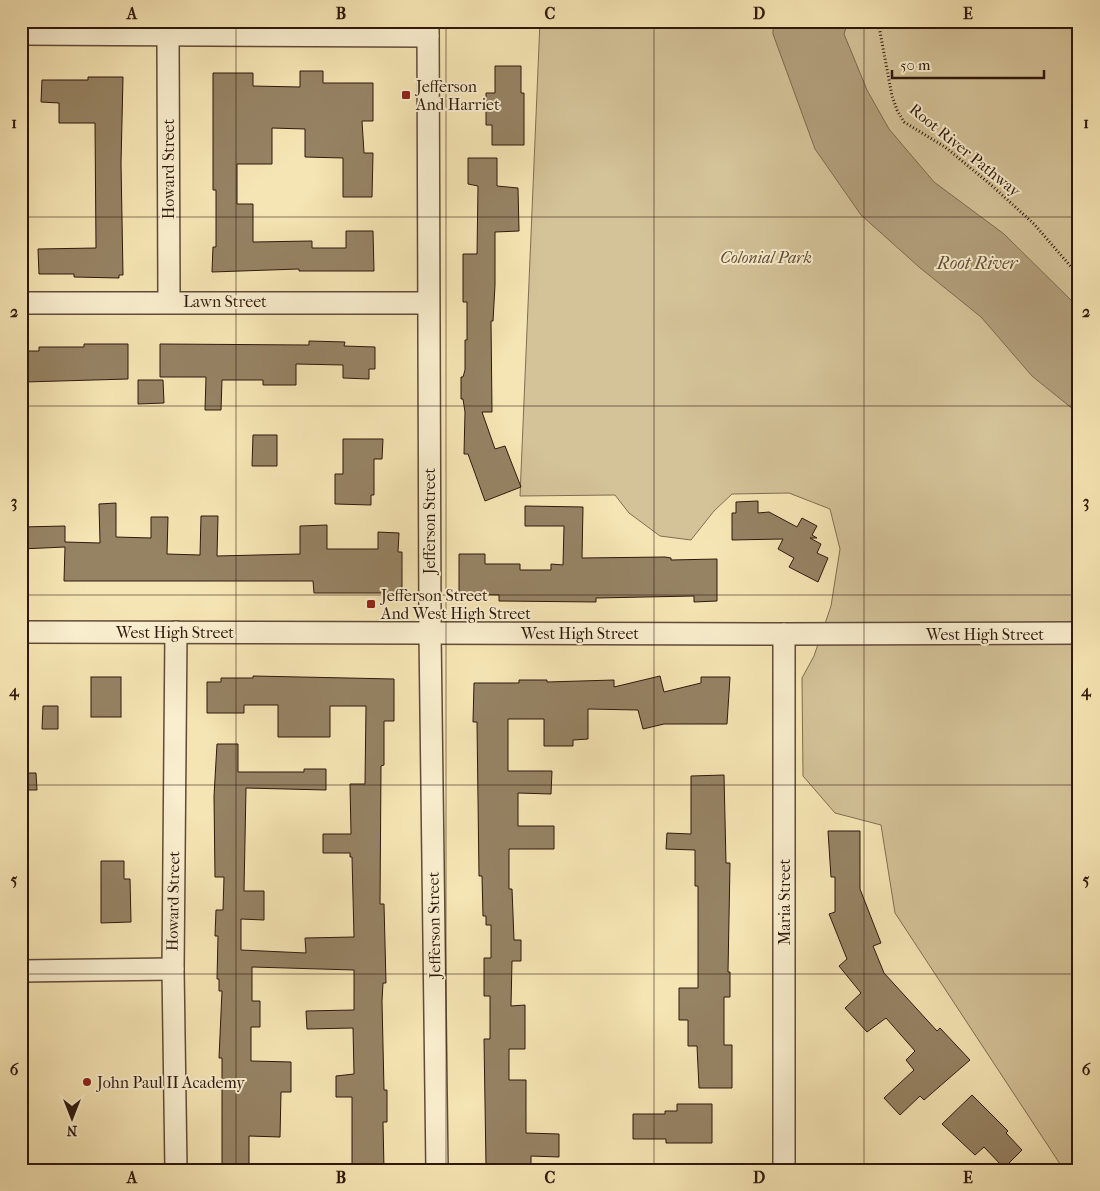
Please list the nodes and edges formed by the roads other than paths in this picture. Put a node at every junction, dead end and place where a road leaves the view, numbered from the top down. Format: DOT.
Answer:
graph roads {
  1 [pos="131,28"];
  2 [pos="428,29"];
  3 [pos="21,34"];
  4 [pos="168,36"];
  5 [pos="169,301"];
  6 [pos="21,303"];
  7 [pos="428,303"];
  8 [pos="21,632"];
  9 [pos="176,632"];
  10 [pos="430,633"];
  11 [pos="1079,633"];
  12 [pos="784,634"];
  13 [pos="172,969"];
  14 [pos="21,971"];
  15 [pos="176,1170"];
  16 [pos="437,1170"];
  17 [pos="784,1170"];
  1 -- 3 [label="street"];
  1 -- 4 [label="street"];
  2 -- 4 [label="street"];
  2 -- 7 [label="street, Jefferson Street"];
  4 -- 5 [label="street, Howard Street"];
  5 -- 6 [label="street, Lawn Street"];
  5 -- 7 [label="street, Lawn Street"];
  7 -- 10 [label="street, Jefferson Street"];
  8 -- 9 [label="street, West High Street"];
  9 -- 10 [label="street, West High Street"];
  9 -- 13 [label="street, Howard Street"];
  10 -- 12 [label="street, West High Street"];
  10 -- 16 [label="street, Jefferson Street"];
  11 -- 12 [label="street, West High Street"];
  12 -- 17 [label="street, Maria Street"];
  13 -- 14 [label="street"];
  13 -- 15 [label="street, Howard Street"];
}
